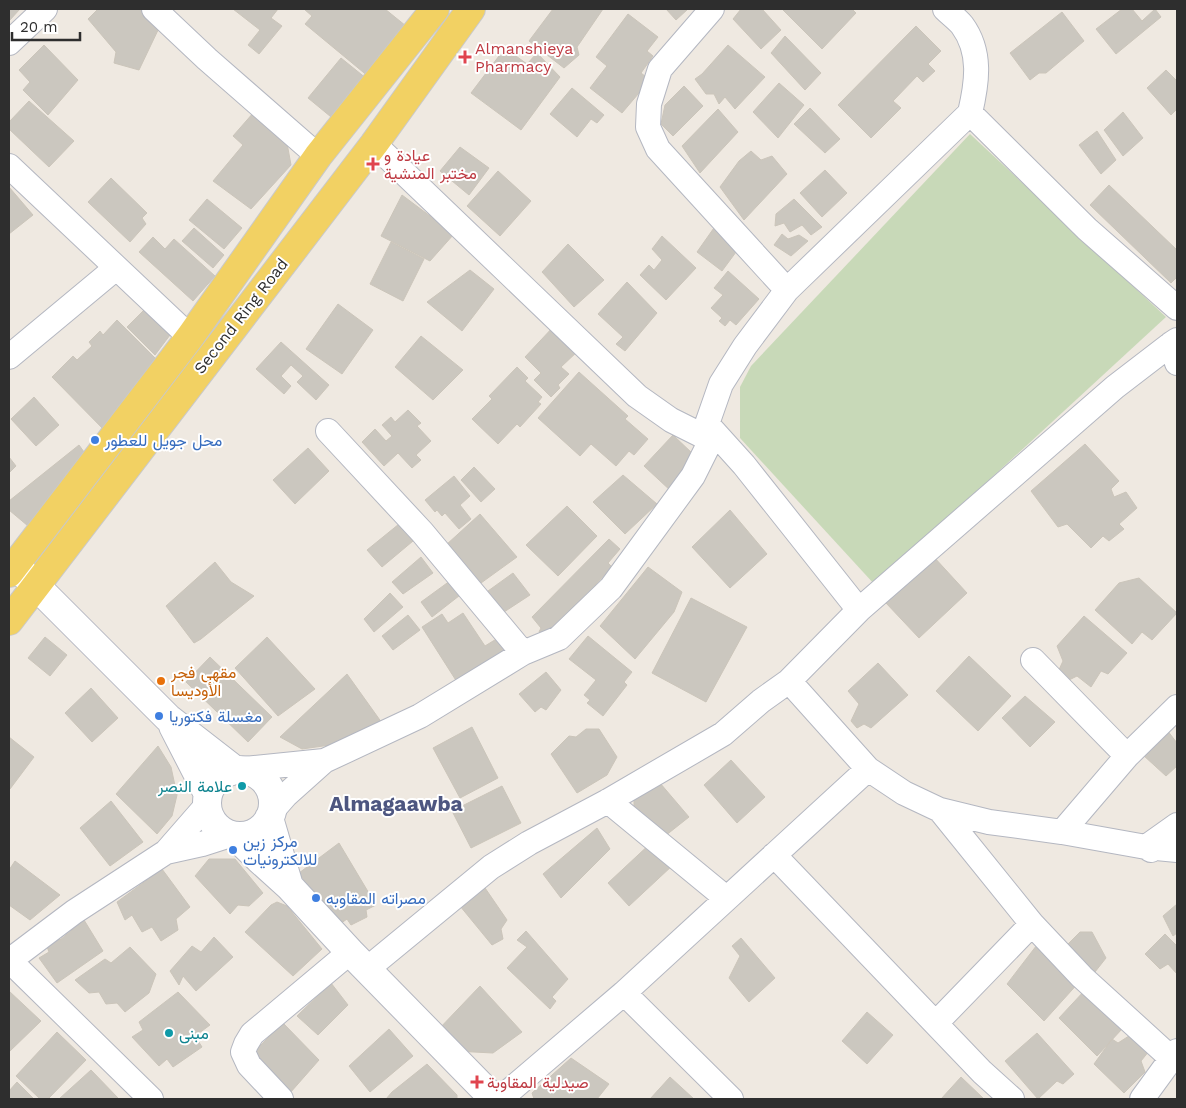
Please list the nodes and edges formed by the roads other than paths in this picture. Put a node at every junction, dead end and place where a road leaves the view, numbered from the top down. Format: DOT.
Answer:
graph roads {
  1 [pos="45,9"];
  2 [pos="154,9"];
  3 [pos="435,9"];
  4 [pos="472,9"];
  5 [pos="712,9"];
  6 [pos="945,9"];
  7 [pos="9,43"];
  8 [pos="970,113"];
  9 [pos="374,144"];
  10 [pos="318,156"];
  11 [pos="9,166"];
  12 [pos="116,268"];
  13 [pos="787,290"];
  14 [pos="1177,308"];
  15 [pos="190,337"];
  16 [pos="1175,349"];
  17 [pos="9,357"];
  18 [pos="328,431"];
  19 [pos="709,432"];
  20 [pos="12,570"];
  21 [pos="36,585"];
  22 [pos="859,610"];
  23 [pos="9,622"];
  24 [pos="523,653"];
  25 [pos="1033,660"];
  26 [pos="789,681"];
  27 [pos="1177,706"];
  28 [pos="168,718"];
  29 [pos="1127,756"];
  30 [pos="324,761"];
  31 [pos="868,769"];
  32 [pos="240,770"];
  33 [pos="207,800"];
  34 [pos="608,801"];
  35 [pos="940,810"];
  36 [pos="271,814"];
  37 [pos="1177,825"];
  38 [pos="1062,832"];
  39 [pos="233,835"];
  40 [pos="1146,847"];
  41 [pos="1177,850"];
  42 [pos="166,852"];
  43 [pos="774,854"];
  44 [pos="1177,864"];
  45 [pos="289,886"];
  46 [pos="726,898"];
  47 [pos="1032,924"];
  48 [pos="9,960"];
  49 [pos="358,961"];
  50 [pos="624,993"];
  51 [pos="936,1023"];
  52 [pos="1174,1055"];
  53 [pos="151,1099"];
  54 [pos="281,1099"];
  55 [pos="494,1099"];
  56 [pos="500,1099"];
  57 [pos="730,1099"];
  58 [pos="1012,1099"];
  59 [pos="1142,1099"];
  1 -- 7 [label="street"];
  2 -- 10 [label="street"];
  3 -- 10 [label="main road, Second Ring Road"];
  4 -- 9 [label="main road, Second Ring Road"];
  5 -- 13 [label="street"];
  6 -- 8 [label="street"];
  8 -- 13 [label="street"];
  8 -- 14 [label="street"];
  9 -- 19 [label="street"];
  9 -- 21 [label="main road, Second Ring Road"];
  10 -- 15 [label="main road, Second Ring Road"];
  11 -- 12 [label="street"];
  12 -- 15 [label="street"];
  12 -- 17 [label="street"];
  13 -- 19 [label="street"];
  15 -- 20 [label="main road, Second Ring Road"];
  16 -- 22 [label="street"];
  18 -- 24 [label="street"];
  19 -- 22 [label="street"];
  19 -- 24 [label="street"];
  20 -- 21 [label="street"];
  21 -- 23 [label="main road, Second Ring Road"];
  21 -- 28 [label="street"];
  22 -- 26 [label="street"];
  24 -- 30 [label="street"];
  25 -- 29 [label="street"];
  26 -- 31 [label="street"];
  26 -- 34 [label="street"];
  27 -- 29 [label="street"];
  28 -- 32 [label="street"];
  28 -- 33 [label="street"];
  29 -- 38 [label="street"];
  30 -- 32 [label="street"];
  30 -- 36 [label="street"];
  31 -- 35 [label="street"];
  31 -- 43 [label="street"];
  32 -- 33 [label="street"];
  32 -- 36 [label="street"];
  33 -- 39 [label="street"];
  33 -- 42 [label="street"];
  34 -- 46 [label="street"];
  34 -- 49 [label="street"];
  35 -- 38 [label="street"];
  35 -- 47 [label="street"];
  36 -- 39 [label="street"];
  36 -- 45 [label="street"];
  37 -- 40 [label="street"];
  38 -- 40 [label="street"];
  39 -- 42 [label="street"];
  39 -- 45 [label="street"];
  40 -- 41 [label="street"];
  40 -- 44 [label="street"];
  42 -- 48 [label="street"];
  43 -- 46 [label="street"];
  43 -- 51 [label="street"];
  45 -- 49 [label="street"];
  46 -- 50 [label="street"];
  47 -- 51 [label="street"];
  47 -- 52 [label="street"];
  48 -- 53 [label="street"];
  49 -- 54 [label="street"];
  49 -- 55 [label="street"];
  50 -- 56 [label="street"];
  50 -- 57 [label="street"];
  51 -- 58 [label="street"];
  52 -- 59 [label="street"];
}
